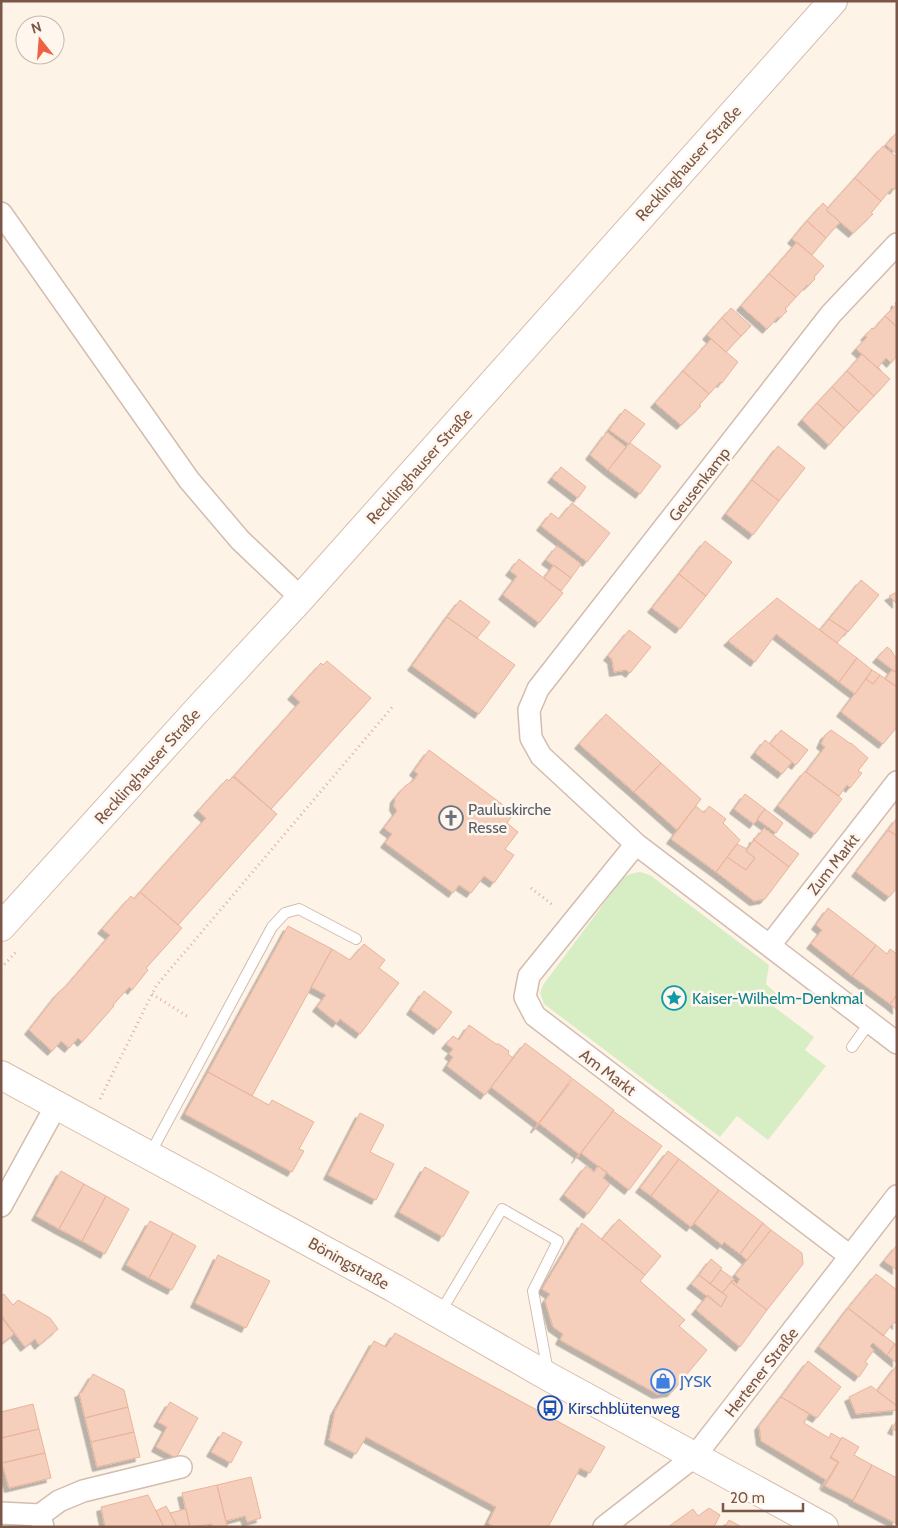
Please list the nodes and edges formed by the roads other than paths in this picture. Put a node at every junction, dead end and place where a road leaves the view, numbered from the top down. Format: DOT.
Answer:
graph roads {
  1 [pos="833,1"];
  2 [pos="1,214"];
  3 [pos="897,244"];
  4 [pos="302,598"];
  5 [pos="897,782"];
  6 [pos="636,844"];
  7 [pos="1,926"];
  8 [pos="356,939"];
  9 [pos="770,945"];
  10 [pos="870,1022"];
  11 [pos="897,1043"];
  12 [pos="852,1046"];
  13 [pos="1,1075"];
  14 [pos="57,1104"];
  15 [pos="149,1155"];
  16 [pos="897,1196"];
  17 [pos="1,1206"];
  18 [pos="850,1256"];
  19 [pos="439,1313"];
  20 [pos="549,1376"];
  21 [pos="695,1456"];
  22 [pos="181,1466"];
  23 [pos="1,1512"];
  24 [pos="41,1521"];
  25 [pos="604,1527"];
  26 [pos="824,1527"];
  1 -- 4 [label="main road, Recklinghauser Straße"];
  2 -- 4 [label="street"];
  3 -- 6 [label="street, Geusenkamp"];
  4 -- 7 [label="main road, Recklinghauser Straße"];
  5 -- 9 [label="street, Zum Markt"];
  6 -- 9 [label="street"];
  6 -- 18 [label="street, Am Markt"];
  8 -- 15 [label="lane"];
  9 -- 10 [label="street"];
  10 -- 11 [label="street"];
  10 -- 12 [label="lane"];
  13 -- 14 [label="main road, Böningstraße"];
  14 -- 15 [label="main road, Böningstraße"];
  14 -- 17 [label="street"];
  15 -- 19 [label="main road, Böningstraße"];
  16 -- 18 [label="street, Hertener Straße"];
  18 -- 21 [label="street, Hertener Straße"];
  19 -- 20 [label="main road, Böningstraße"];
  19 -- 20 [label="lane"];
  20 -- 21 [label="main road, Böningstraße"];
  21 -- 25 [label="street, Hertener Straße"];
  21 -- 26 [label="main road, Böningstraße"];
  22 -- 24 [label="street"];
  23 -- 24 [label="street"];
}
